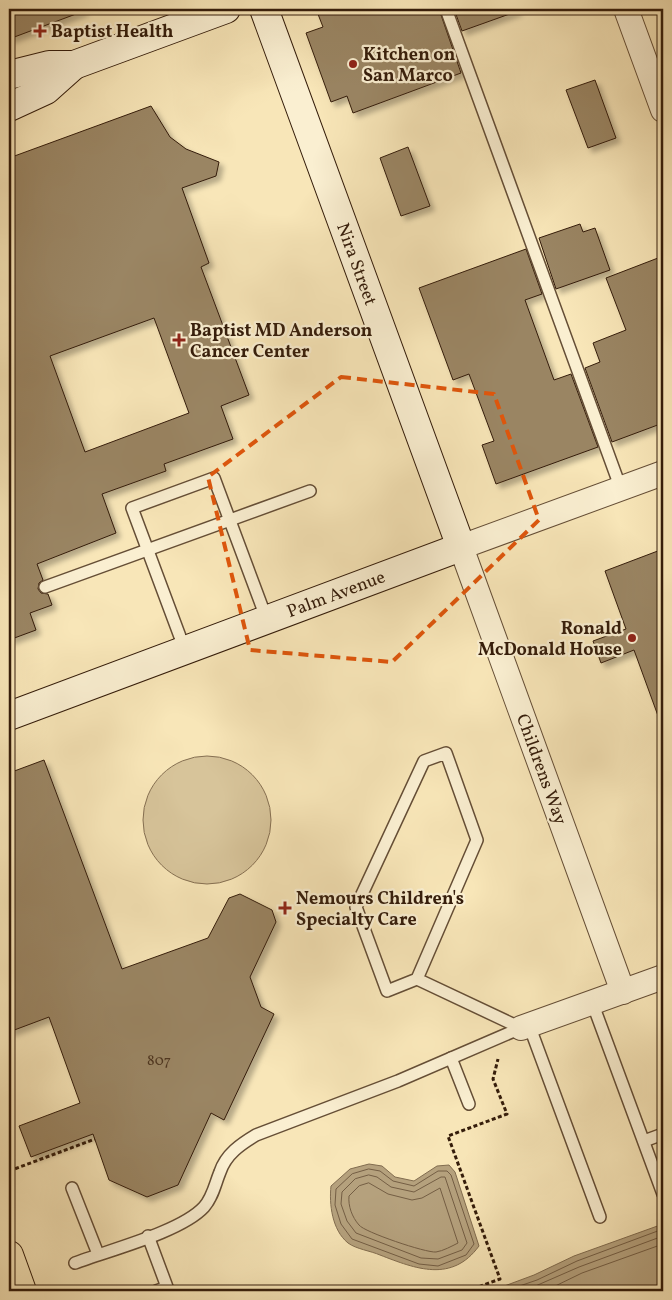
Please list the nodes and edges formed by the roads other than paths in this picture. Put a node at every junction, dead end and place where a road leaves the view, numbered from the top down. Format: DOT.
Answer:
graph roads {
  1 [pos="226,9"];
  2 [pos="264,9"];
  3 [pos="446,9"];
  4 [pos="626,9"];
  5 [pos="74,65"];
  6 [pos="9,75"];
  7 [pos="9,107"];
  8 [pos="663,110"];
  9 [pos="663,473"];
  10 [pos="621,489"];
  11 [pos="310,491"];
  12 [pos="229,521"];
  13 [pos="461,547"];
  14 [pos="149,550"];
  15 [pos="46,587"];
  16 [pos="267,620"];
  17 [pos="185,650"];
  18 [pos="9,716"];
  19 [pos="417,979"];
  20 [pos="662,980"];
  21 [pos="623,992"];
  22 [pos="592,1002"];
  23 [pos="525,1026"];
  24 [pos="452,1058"];
  25 [pos="469,1104"];
  26 [pos="663,1134"];
  27 [pos="644,1141"];
  28 [pos="72,1188"];
  29 [pos="663,1194"];
  30 [pos="600,1217"];
  31 [pos="148,1236"];
  32 [pos="98,1254"];
  33 [pos="9,1255"];
  34 [pos="75,1263"];
  35 [pos="22,1291"];
  36 [pos="156,1291"];
  1 -- 5 [label="street"];
  2 -- 13 [label="street, Nira Street"];
  3 -- 10 [label="lane"];
  4 -- 8 [label="street"];
  5 -- 6 [label="street"];
  5 -- 7 [label="street"];
  9 -- 10 [label="street, Palm Avenue"];
  10 -- 13 [label="street, Palm Avenue"];
  11 -- 12 [label="lane"];
  12 -- 14 [label="lane"];
  12 -- 14 [label="lane"];
  12 -- 16 [label="lane"];
  13 -- 16 [label="street, Palm Avenue"];
  13 -- 21 [label="street, Childrens Way"];
  14 -- 15 [label="lane"];
  14 -- 17 [label="lane"];
  16 -- 17 [label="street, Palm Avenue"];
  17 -- 18 [label="street, Palm Avenue"];
  19 -- 19 [label="lane"];
  19 -- 23 [label="lane"];
  20 -- 21 [label="street"];
  21 -- 22 [label="street"];
  22 -- 23 [label="street"];
  22 -- 27 [label="lane"];
  23 -- 24 [label="lane"];
  23 -- 30 [label="lane"];
  24 -- 25 [label="lane"];
  24 -- 31 [label="lane"];
  26 -- 27 [label="lane"];
  27 -- 29 [label="lane"];
  28 -- 32 [label="lane"];
  31 -- 32 [label="lane"];
  31 -- 36 [label="lane"];
  32 -- 34 [label="lane"];
  33 -- 35 [label="highway"];
}
